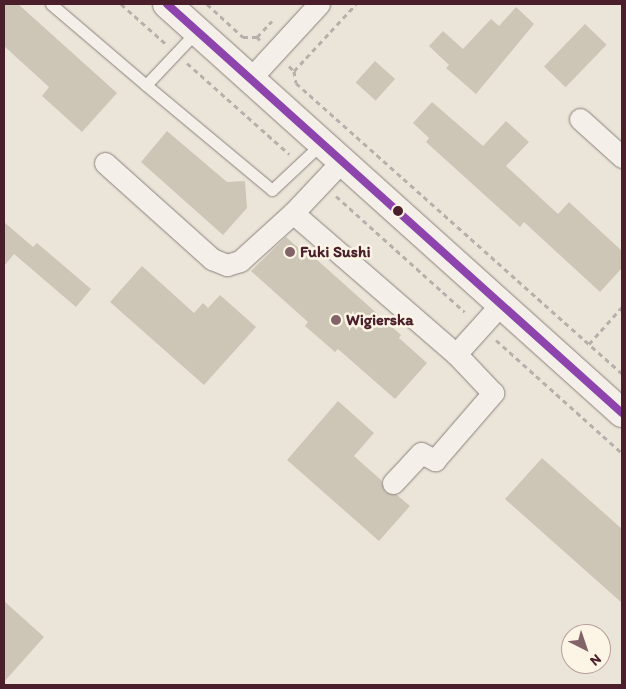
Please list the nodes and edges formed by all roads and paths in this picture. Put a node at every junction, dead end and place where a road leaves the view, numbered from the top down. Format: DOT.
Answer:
graph roads {
  1 [pos="51,4"];
  2 [pos="167,4"];
  3 [pos="207,4"];
  4 [pos="319,4"];
  5 [pos="356,4"];
  6 [pos="197,31"];
  7 [pos="274,53"];
  8 [pos="294,71"];
  9 [pos="250,79"];
  10 [pos="146,85"];
  11 [pos="580,119"];
  12 [pos="256,124"];
  13 [pos="322,143"];
  14 [pos="622,157"];
  15 [pos="342,161"];
  16 [pos="105,163"];
  17 [pos="300,164"];
  18 [pos="321,183"];
  19 [pos="293,213"];
  20 [pos="501,304"];
  21 [pos="622,307"];
  22 [pos="481,326"];
  23 [pos="589,344"];
  24 [pos="456,354"];
  25 [pos="622,374"];
  26 [pos="622,413"];
  27 [pos="622,453"];
  28 [pos="393,482"];
  1 -- 10 [label="lane"];
  2 -- 6 [label="street"];
  3 -- 7 [label="path"];
  4 -- 7 [label="street"];
  5 -- 8 [label="path"];
  6 -- 9 [label="street"];
  6 -- 10 [label="lane"];
  7 -- 8 [label="path"];
  7 -- 9 [label="street"];
  8 -- 23 [label="path"];
  9 -- 13 [label="street"];
  10 -- 17 [label="lane"];
  11 -- 14 [label="street"];
  12 -- 17 [label="path"];
  13 -- 15 [label="street"];
  13 -- 17 [label="lane"];
  15 -- 18 [label="street"];
  15 -- 20 [label="street"];
  16 -- 19 [label="street"];
  18 -- 19 [label="street"];
  18 -- 22 [label="path"];
  19 -- 24 [label="street"];
  20 -- 22 [label="street"];
  20 -- 26 [label="street"];
  21 -- 23 [label="path"];
  22 -- 24 [label="street"];
  22 -- 27 [label="path"];
  23 -- 25 [label="path"];
  24 -- 28 [label="street"];
}
